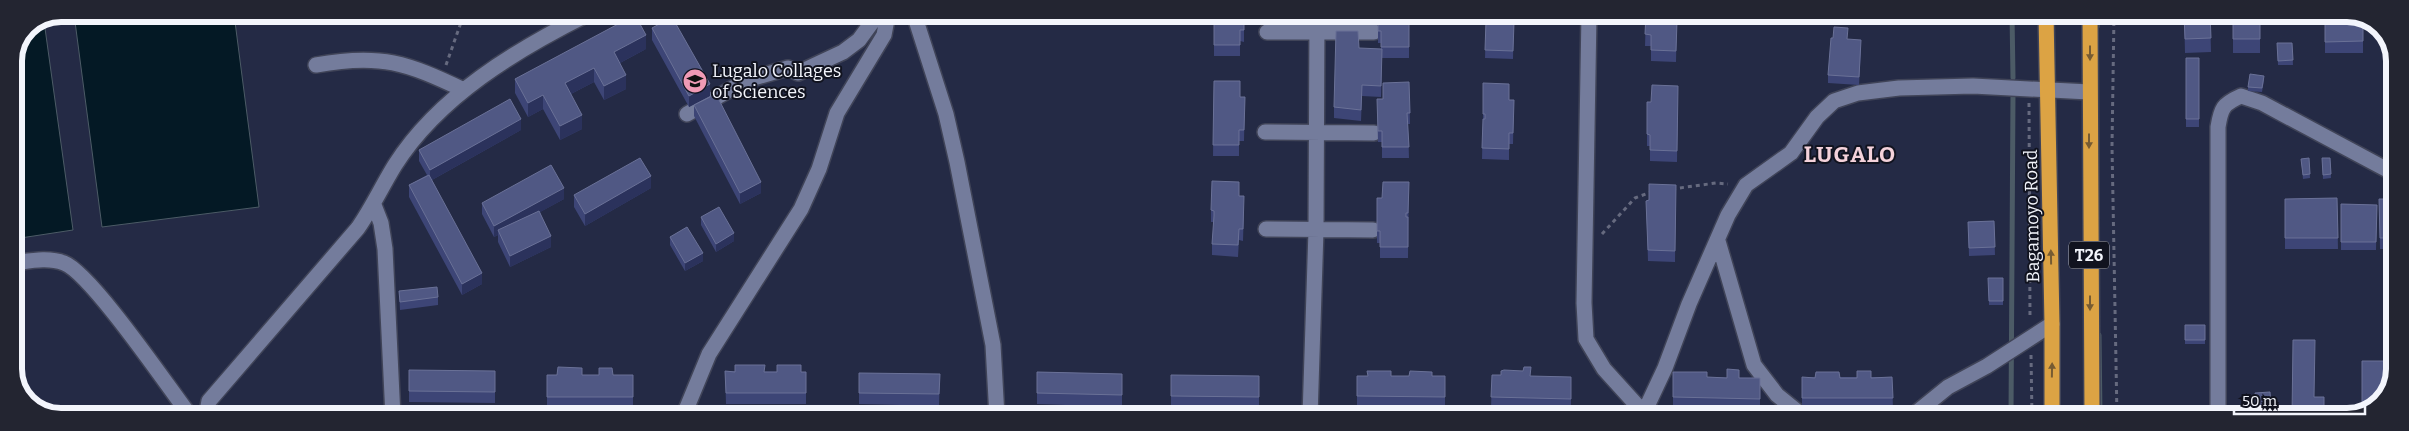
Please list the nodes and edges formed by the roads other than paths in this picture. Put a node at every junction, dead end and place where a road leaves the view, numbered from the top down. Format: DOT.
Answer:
graph roads {
  1 [pos="573,22"];
  2 [pos="872,22"];
  3 [pos="886,22"];
  4 [pos="917,22"];
  5 [pos="1317,23"];
  6 [pos="1589,23"];
  7 [pos="2046,23"];
  8 [pos="2090,23"];
  9 [pos="1267,32"];
  10 [pos="1317,32"];
  11 [pos="1374,32"];
  12 [pos="316,65"];
  13 [pos="464,90"];
  14 [pos="2049,90"];
  15 [pos="2089,92"];
  16 [pos="686,114"];
  17 [pos="1265,132"];
  18 [pos="1316,133"];
  19 [pos="1374,133"];
  20 [pos="2386,169"];
  21 [pos="374,205"];
  22 [pos="1266,229"];
  23 [pos="1316,230"];
  24 [pos="1373,230"];
  25 [pos="1718,241"];
  26 [pos="23,261"];
  27 [pos="2052,324"];
  28 [pos="194,408"];
  29 [pos="205,408"];
  30 [pos="393,408"];
  31 [pos="687,408"];
  32 [pos="996,408"];
  33 [pos="1310,408"];
  34 [pos="1637,408"];
  35 [pos="1646,408"];
  36 [pos="1793,408"];
  37 [pos="1922,408"];
  38 [pos="2052,408"];
  39 [pos="2092,408"];
  40 [pos="2218,408"];
  1 -- 13 [label="lane"];
  2 -- 16 [label="lane"];
  3 -- 31 [label="lane"];
  4 -- 32 [label="lane"];
  5 -- 10 [label="lane"];
  6 -- 34 [label="lane"];
  7 -- 14 [label="highway, Bagamoyo Road / T26"];
  8 -- 15 [label="highway, T26, one-way"];
  9 -- 10 [label="lane"];
  10 -- 11 [label="lane"];
  10 -- 18 [label="lane"];
  12 -- 13 [label="lane"];
  13 -- 21 [label="lane"];
  14 -- 15 [label="lane"];
  14 -- 25 [label="lane"];
  27 -- 14 [label="highway, Bagamoyo Road / T26, one-way"];
  15 -- 39 [label="highway, T26, one-way"];
  17 -- 18 [label="lane"];
  18 -- 19 [label="lane"];
  18 -- 23 [label="lane"];
  20 -- 40 [label="lane"];
  21 -- 29 [label="lane"];
  21 -- 30 [label="lane"];
  22 -- 23 [label="lane"];
  23 -- 24 [label="lane"];
  23 -- 33 [label="lane"];
  25 -- 35 [label="lane"];
  25 -- 36 [label="lane"];
  26 -- 28 [label="lane"];
  27 -- 37 [label="lane"];
  38 -- 27 [label="highway, Bagamoyo Road / T26, one-way"];
}
